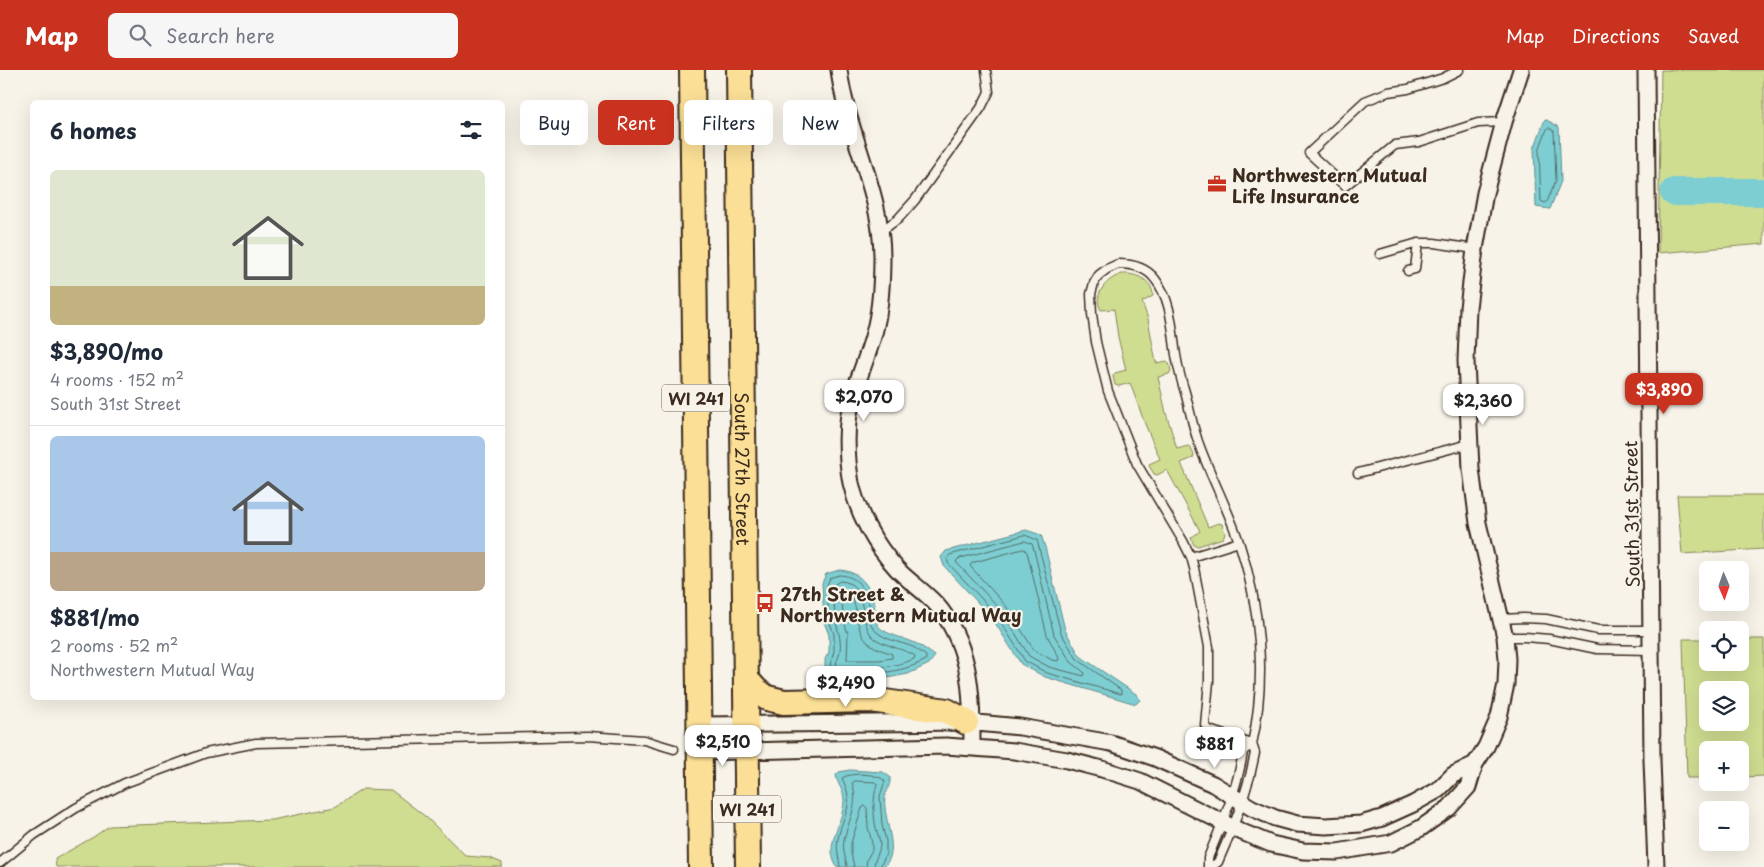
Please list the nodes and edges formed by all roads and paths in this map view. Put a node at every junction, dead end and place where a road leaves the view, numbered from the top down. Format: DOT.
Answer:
graph roads {
  1 [pos="692,70"];
  2 [pos="739,70"];
  3 [pos="839,70"];
  4 [pos="986,70"];
  5 [pos="1459,70"];
  6 [pos="1521,70"];
  7 [pos="1646,70"];
  8 [pos="1504,122"];
  9 [pos="881,231"];
  10 [pos="1418,243"];
  11 [pos="1475,249"];
  12 [pos="1380,254"];
  13 [pos="1408,271"];
  14 [pos="1469,444"];
  15 [pos="1358,473"];
  16 [pos="1239,542"];
  17 [pos="1191,557"];
  18 [pos="1501,619"];
  19 [pos="1651,630"];
  20 [pos="1505,638"];
  21 [pos="1652,650"];
  22 [pos="746,679"];
  23 [pos="969,722"];
  24 [pos="746,724"];
  25 [pos="700,725"];
  26 [pos="1252,744"];
  27 [pos="972,747"];
  28 [pos="674,749"];
  29 [pos="746,751"];
  30 [pos="700,752"];
  31 [pos="1475,764"];
  32 [pos="1237,799"];
  33 [pos="1228,824"];
  34 [pos="0,863"];
  35 [pos="701,867"];
  36 [pos="748,867"];
  37 [pos="1210,867"];
  38 [pos="1656,867"];
  1 -- 25 [label="main road, WI 241"];
  2 -- 22 [label="main road, South 27th Street / WI 241"];
  3 -- 9 [label="street"];
  4 -- 9 [label="lane"];
  5 -- 8 [label="lane"];
  6 -- 8 [label="street"];
  7 -- 19 [label="street, South 31st Street"];
  8 -- 11 [label="street"];
  9 -- 23 [label="street"];
  10 -- 11 [label="lane"];
  10 -- 12 [label="lane"];
  10 -- 13 [label="lane"];
  11 -- 14 [label="street"];
  14 -- 15 [label="lane"];
  14 -- 18 [label="street"];
  16 -- 17 [label="lane"];
  16 -- 17 [label="lane"];
  16 -- 26 [label="lane"];
  17 -- 26 [label="lane"];
  18 -- 19 [label="lane"];
  18 -- 20 [label="street"];
  19 -- 21 [label="street, South 31st Street"];
  20 -- 21 [label="lane"];
  20 -- 31 [label="street"];
  21 -- 38 [label="street, South 31st Street"];
  22 -- 23 [label="main road"];
  22 -- 24 [label="main road, South 27th Street / WI 241"];
  23 -- 24 [label="street"];
  23 -- 27 [label="street"];
  23 -- 32 [label="street"];
  24 -- 25 [label="street"];
  24 -- 29 [label="main road, South 27th Street / WI 241"];
  25 -- 30 [label="main road, WI 241"];
  26 -- 32 [label="lane"];
  26 -- 32 [label="lane"];
  27 -- 29 [label="street"];
  27 -- 33 [label="street"];
  28 -- 34 [label="lane"];
  29 -- 30 [label="street"];
  29 -- 36 [label="main road, South 27th Street / WI 241"];
  30 -- 35 [label="main road, WI 241"];
  31 -- 32 [label="street"];
  31 -- 33 [label="street"];
  32 -- 33 [label="lane"];
  32 -- 33 [label="lane"];
  33 -- 37 [label="lane"];
  33 -- 37 [label="lane"];
}
